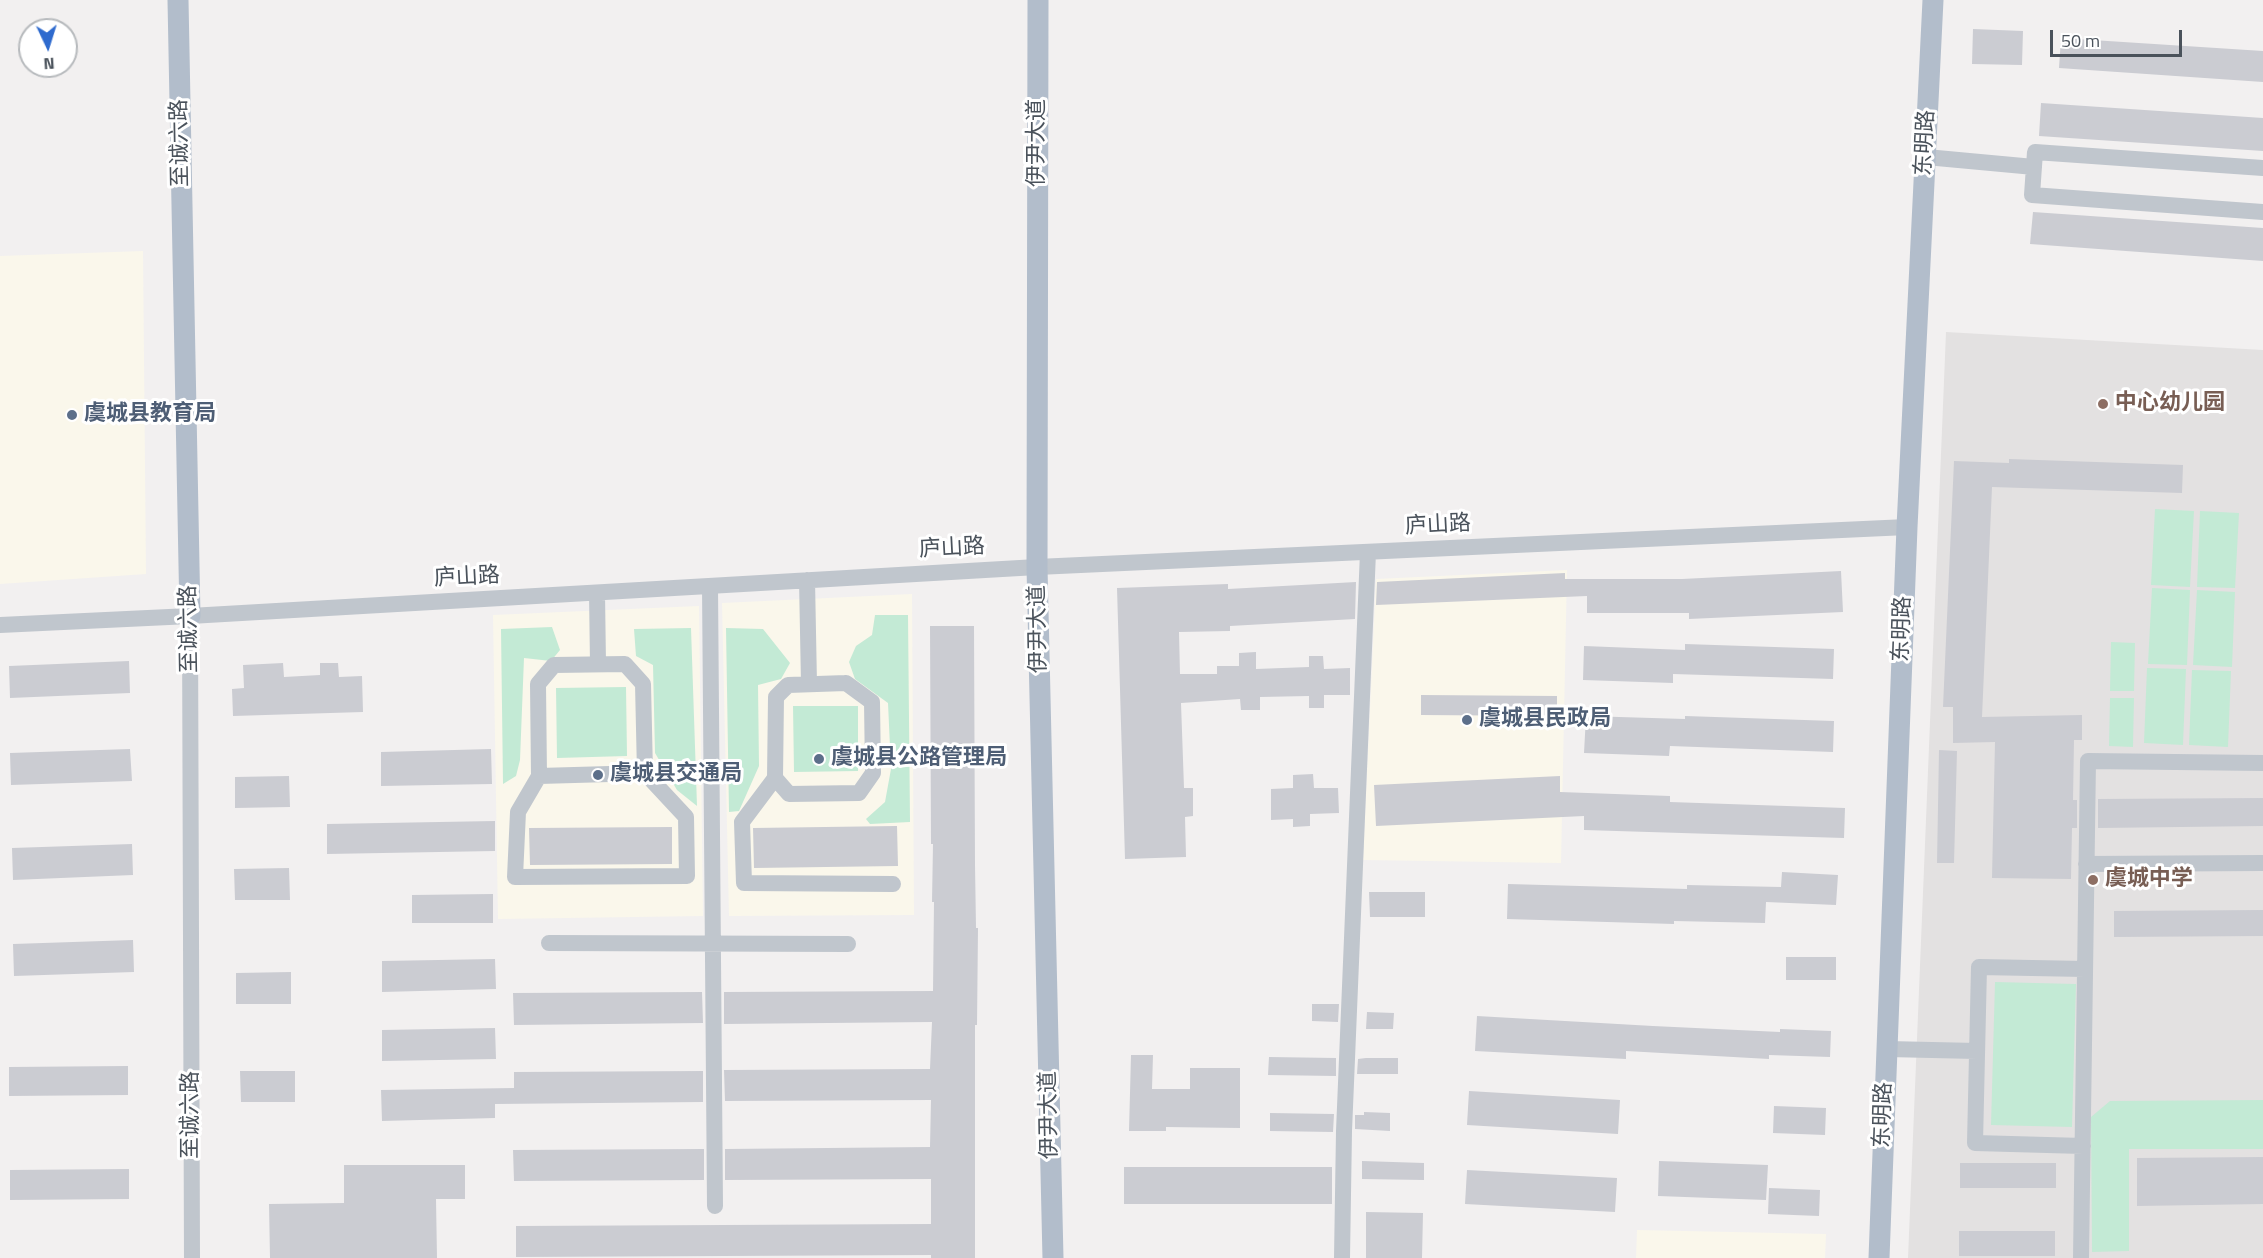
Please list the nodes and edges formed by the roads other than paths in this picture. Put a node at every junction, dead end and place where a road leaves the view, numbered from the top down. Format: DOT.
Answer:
graph roads {
  1 [pos="178,0"];
  2 [pos="1038,0"];
  3 [pos="1933,0"];
  4 [pos="1926,157"];
  5 [pos="2034,166"];
  6 [pos="2263,168"];
  7 [pos="2263,212"];
  8 [pos="1907,527"];
  9 [pos="1368,552"];
  10 [pos="1037,567"];
  11 [pos="807,580"];
  12 [pos="710,586"];
  13 [pos="597,592"];
  14 [pos="190,616"];
  15 [pos="0,625"];
  16 [pos="598,664"];
  17 [pos="809,684"];
  18 [pos="2263,764"];
  19 [pos="645,773"];
  20 [pos="539,776"];
  21 [pos="775,778"];
  22 [pos="2263,863"];
  23 [pos="2086,864"];
  24 [pos="893,884"];
  25 [pos="549,943"];
  26 [pos="713,944"];
  27 [pos="849,944"];
  28 [pos="2085,969"];
  29 [pos="1887,1049"];
  30 [pos="1977,1051"];
  31 [pos="2082,1146"];
  32 [pos="715,1206"];
  33 [pos="192,1258"];
  34 [pos="1053,1258"];
  35 [pos="1342,1258"];
  36 [pos="1879,1258"];
  37 [pos="2081,1258"];
  1 -- 14 [label="main road, 至诚六路"];
  2 -- 10 [label="main road, 伊尹大道"];
  3 -- 4 [label="main road, 东明路"];
  4 -- 5 [label="street"];
  4 -- 8 [label="main road, 东明路"];
  5 -- 6 [label="street"];
  5 -- 7 [label="street"];
  8 -- 9 [label="street, 庐山路"];
  8 -- 29 [label="main road, 东明路"];
  9 -- 10 [label="street, 庐山路"];
  9 -- 35 [label="street"];
  10 -- 11 [label="street, 庐山路"];
  10 -- 34 [label="main road, 伊尹大道"];
  11 -- 12 [label="street, 庐山路"];
  11 -- 17 [label="street"];
  12 -- 13 [label="street, 庐山路"];
  12 -- 26 [label="street"];
  13 -- 14 [label="street, 庐山路"];
  13 -- 16 [label="street"];
  14 -- 15 [label="street, 庐山路"];
  14 -- 33 [label="street, 至诚六路"];
  16 -- 19 [label="street"];
  16 -- 20 [label="street"];
  17 -- 21 [label="street"];
  17 -- 21 [label="street"];
  18 -- 23 [label="street"];
  19 -- 20 [label="street"];
  19 -- 20 [label="street"];
  21 -- 24 [label="street"];
  22 -- 23 [label="street"];
  23 -- 28 [label="street"];
  25 -- 26 [label="street"];
  26 -- 27 [label="street"];
  26 -- 32 [label="street"];
  28 -- 30 [label="street"];
  28 -- 31 [label="street"];
  29 -- 30 [label="street"];
  29 -- 36 [label="main road, 东明路"];
  30 -- 31 [label="street"];
  31 -- 37 [label="street"];
}
